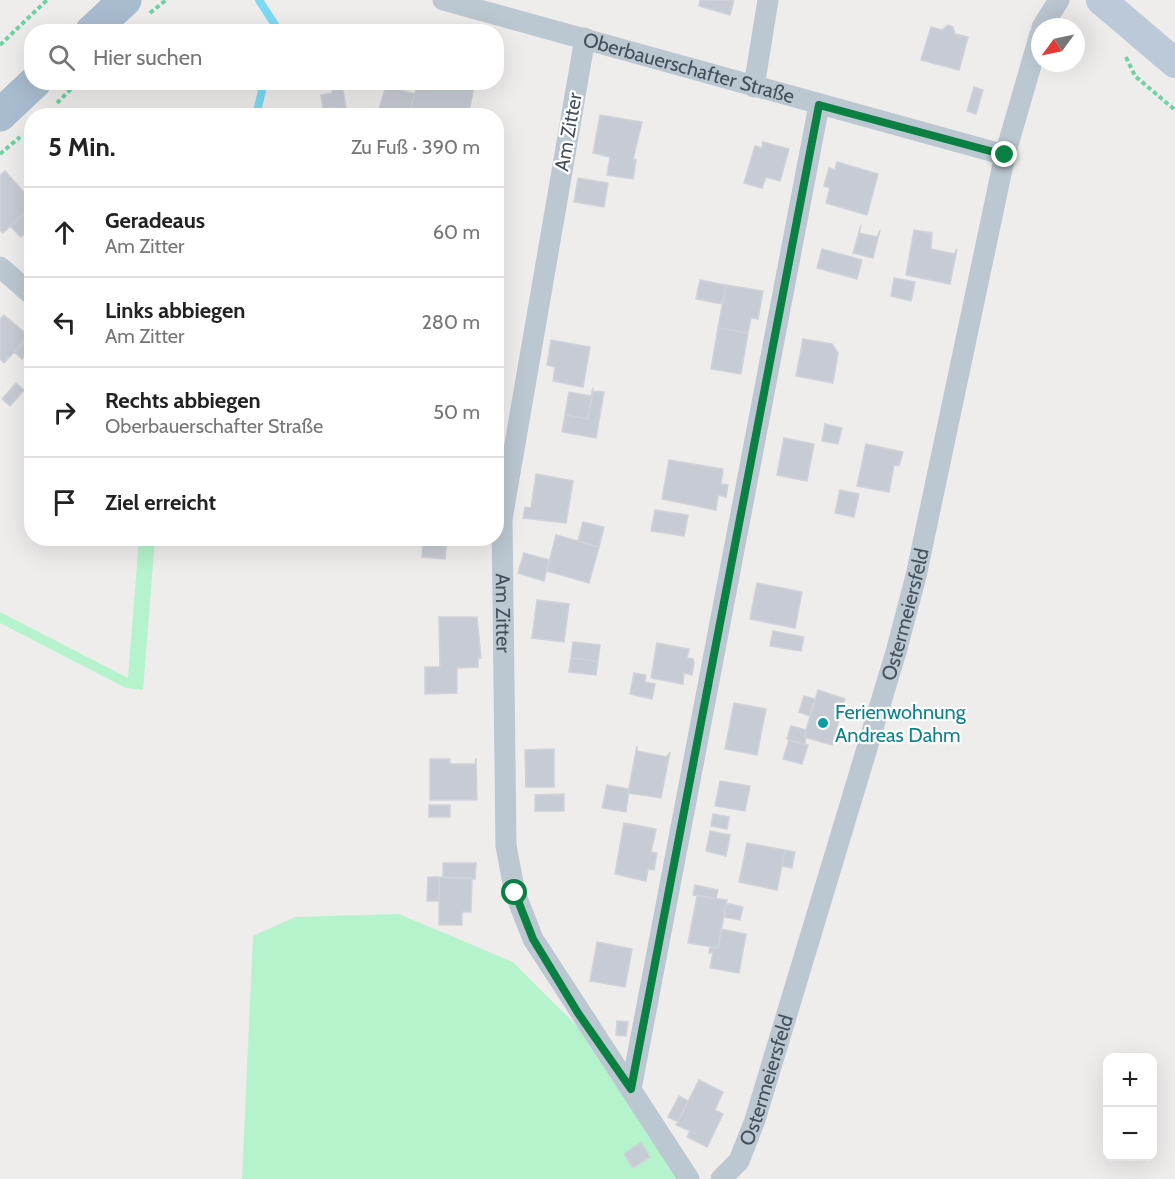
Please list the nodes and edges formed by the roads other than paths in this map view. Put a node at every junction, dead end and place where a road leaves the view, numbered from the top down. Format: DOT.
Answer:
graph roads {
  1 [pos="125,0"];
  2 [pos="443,0"];
  3 [pos="768,0"];
  4 [pos="1059,0"];
  5 [pos="1101,0"];
  6 [pos="1048,18"];
  7 [pos="100,24"];
  8 [pos="585,38"];
  9 [pos="1175,63"];
  10 [pos="1031,65"];
  11 [pos="754,87"];
  12 [pos="44,95"];
  13 [pos="819,105"];
  14 [pos="30,108"];
  15 [pos="24,114"];
  16 [pos="13,124"];
  17 [pos="1005,155"];
  18 [pos="0,267"];
  19 [pos="24,288"];
  20 [pos="504,507"];
  21 [pos="502,546"];
  22 [pos="631,1089"];
  23 [pos="688,1179"];
  24 [pos="721,1179"];
  1 -- 7 [label="main road"];
  2 -- 8 [label="street, Oberbauerschafter Straße"];
  3 -- 11 [label="street"];
  4 -- 6 [label="street"];
  5 -- 9 [label="main road"];
  8 -- 11 [label="street, Oberbauerschafter Straße"];
  8 -- 20 [label="street, Am Zitter"];
  10 -- 17 [label="street, Ostermeiersfeld"];
  11 -- 13 [label="street, Oberbauerschafter Straße"];
  12 -- 14 [label="main road"];
  13 -- 17 [label="street, Oberbauerschafter Straße"];
  13 -- 22 [label="street"];
  15 -- 16 [label="main road"];
  17 -- 24 [label="street, Ostermeiersfeld"];
  18 -- 19 [label="street"];
  21 -- 22 [label="street, Am Zitter"];
  22 -- 23 [label="street, Am Zitter"];
}
